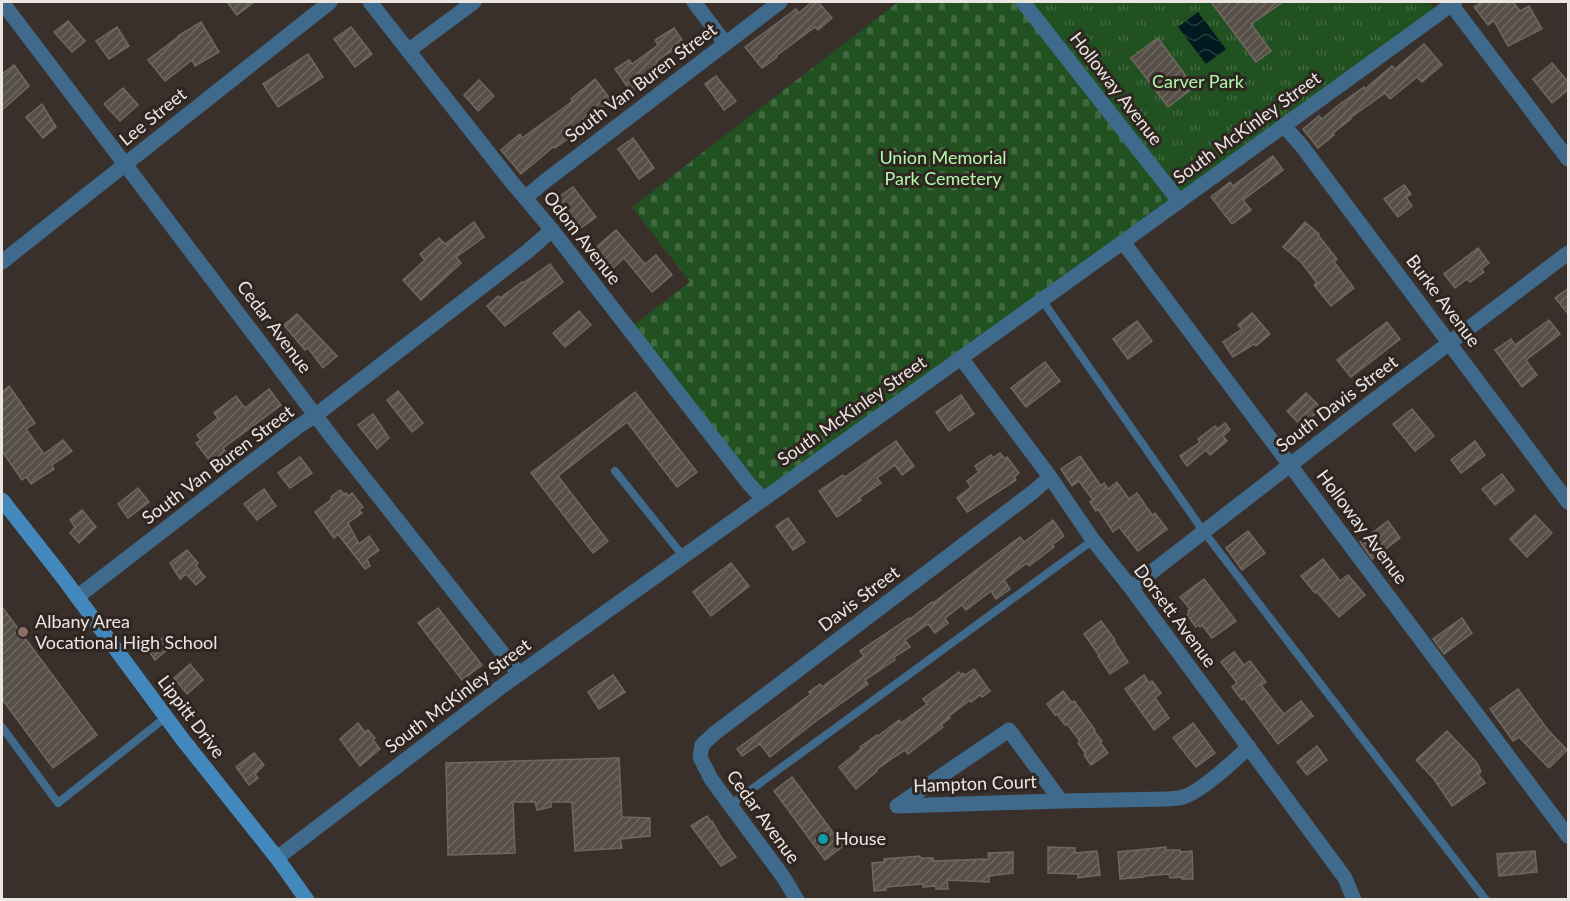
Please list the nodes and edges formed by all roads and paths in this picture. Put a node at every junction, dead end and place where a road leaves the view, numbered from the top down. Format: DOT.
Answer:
graph roads {
  1 [pos="2,2"];
  2 [pos="330,2"];
  3 [pos="370,2"];
  4 [pos="474,2"];
  5 [pos="694,2"];
  6 [pos="780,2"];
  7 [pos="1023,2"];
  8 [pos="1453,3"];
  9 [pos="725,43"];
  10 [pos="408,51"];
  11 [pos="1283,125"];
  12 [pos="1569,159"];
  13 [pos="126,165"];
  14 [pos="526,197"];
  15 [pos="1179,201"];
  16 [pos="552,230"];
  17 [pos="1123,242"];
  18 [pos="1569,253"];
  19 [pos="2,262"];
  20 [pos="1042,300"];
  21 [pos="1449,343"];
  22 [pos="961,358"];
  23 [pos="316,415"];
  24 [pos="1291,464"];
  25 [pos="615,471"];
  26 [pos="1050,477"];
  27 [pos="763,499"];
  28 [pos="2,500"];
  29 [pos="1569,502"];
  30 [pos="1204,531"];
  31 [pos="1093,540"];
  32 [pos="683,556"];
  33 [pos="1131,588"];
  34 [pos="77,597"];
  35 [pos="519,674"];
  36 [pos="166,717"];
  37 [pos="2,727"];
  38 [pos="1249,747"];
  39 [pos="700,757"];
  40 [pos="1061,801"];
  41 [pos="730,805"];
  42 [pos="1569,836"];
  43 [pos="277,858"];
  44 [pos="307,900"];
  45 [pos="797,900"];
  46 [pos="1354,900"];
  47 [pos="1486,900"];
  1 -- 13 [label="street, Cedar Avenue"];
  2 -- 13 [label="street, Lee Street"];
  3 -- 10 [label="street, Odom Avenue"];
  4 -- 10 [label="street"];
  5 -- 9 [label="street"];
  6 -- 9 [label="street, South Van Buren Street"];
  7 -- 15 [label="street, Holloway Avenue"];
  8 -- 11 [label="street, South McKinley Street"];
  8 -- 12 [label="street"];
  9 -- 14 [label="street, South Van Buren Street"];
  10 -- 14 [label="street, Odom Avenue"];
  11 -- 15 [label="street, South McKinley Street"];
  11 -- 21 [label="street, Burke Avenue"];
  13 -- 19 [label="street, Lee Street"];
  13 -- 23 [label="street, Cedar Avenue"];
  14 -- 16 [label="street, Odom Avenue"];
  15 -- 17 [label="street, South McKinley Street"];
  16 -- 23 [label="street, South Van Buren Street"];
  16 -- 27 [label="street, Odom Avenue"];
  17 -- 20 [label="street, South McKinley Street"];
  17 -- 24 [label="street, Holloway Avenue"];
  18 -- 21 [label="street, South Davis Street"];
  20 -- 22 [label="street, South McKinley Street"];
  20 -- 30 [label="lane"];
  21 -- 24 [label="street, South Davis Street"];
  21 -- 29 [label="street, Burke Avenue"];
  22 -- 26 [label="street, Dorsett Avenue"];
  22 -- 27 [label="street, South McKinley Street"];
  23 -- 34 [label="street, South Van Buren Street"];
  23 -- 35 [label="street, Cedar Avenue"];
  24 -- 30 [label="street, South Davis Street"];
  24 -- 42 [label="street, Holloway Avenue"];
  25 -- 32 [label="lane"];
  26 -- 31 [label="street, Dorsett Avenue"];
  26 -- 39 [label="street, Davis Street"];
  27 -- 32 [label="street, South McKinley Street"];
  28 -- 34 [label="street, Lippitt Drive"];
  30 -- 33 [label="street, South Davis Street"];
  30 -- 47 [label="lane"];
  31 -- 33 [label="street, Dorsett Avenue"];
  31 -- 41 [label="lane"];
  32 -- 35 [label="street, South McKinley Street"];
  33 -- 38 [label="street, Dorsett Avenue"];
  34 -- 36 [label="street, Lippitt Drive"];
  35 -- 43 [label="street, South McKinley Street"];
  36 -- 37 [label="lane"];
  36 -- 43 [label="street, Lippitt Drive"];
  38 -- 40 [label="street, Hampton Court"];
  38 -- 46 [label="street, Dorsett Avenue"];
  39 -- 41 [label="street, Cedar Avenue"];
  40 -- 40 [label="street, Hampton Court"];
  41 -- 45 [label="street, Cedar Avenue"];
  43 -- 44 [label="street, Lippitt Drive"];
}
